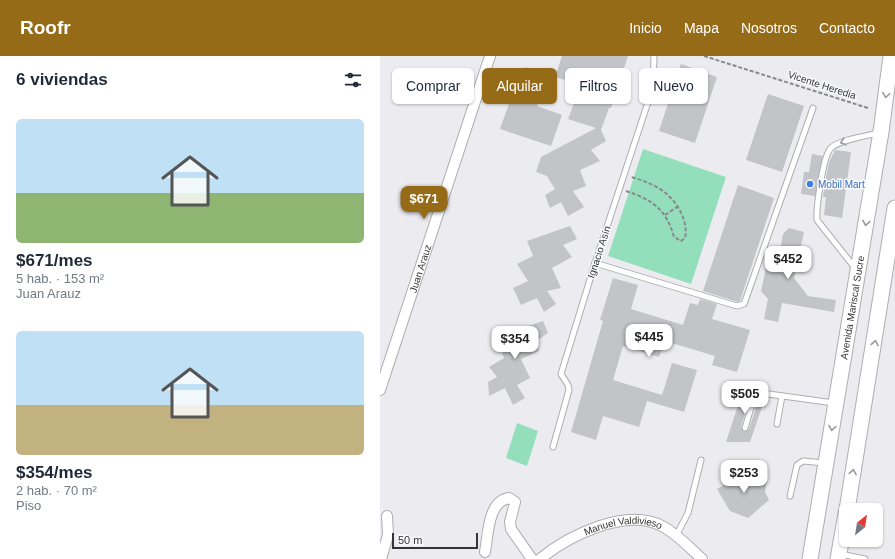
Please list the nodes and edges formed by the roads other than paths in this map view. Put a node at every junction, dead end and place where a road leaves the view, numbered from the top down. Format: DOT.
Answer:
graph roads {
  1 [pos="490,56"];
  2 [pos="654,56"];
  3 [pos="891,56"];
  4 [pos="813,108"];
  5 [pos="881,132"];
  6 [pos="895,208"];
  7 [pos="595,262"];
  8 [pos="858,272"];
  9 [pos="381,383"];
  10 [pos="782,396"];
  11 [pos="837,403"];
  12 [pos="777,424"];
  13 [pos="745,428"];
  14 [pos="553,447"];
  15 [pos="701,460"];
  16 [pos="827,463"];
  17 [pos="790,496"];
  18 [pos="848,503"];
  19 [pos="387,516"];
  20 [pos="676,537"];
  21 [pos="841,547"];
  22 [pos="485,552"];
  23 [pos="839,557"];
  24 [pos="381,559"];
  25 [pos="532,559"];
  26 [pos="540,559"];
  27 [pos="702,559"];
  28 [pos="810,559"];
  29 [pos="865,559"];
  1 -- 9 [label="street, Juan Arauz"];
  2 -- 7 [label="lane, Ignacio Asín"];
  3 -- 5 [label="main road, Avenida Mariscal Sucre, one-way"];
  4 -- 7 [label="lane"];
  5 -- 8 [label="main road, Avenida Mariscal Sucre, one-way"];
  5 -- 8 [label="lane, one-way"];
  18 -- 6 [label="main road, one-way"];
  7 -- 14 [label="lane, Ignacio Asín"];
  8 -- 11 [label="main road, Avenida Mariscal Sucre"];
  10 -- 11 [label="lane"];
  10 -- 12 [label="lane"];
  10 -- 13 [label="lane"];
  11 -- 16 [label="main road, Avenida Mariscal Sucre, one-way"];
  15 -- 20 [label="lane"];
  16 -- 17 [label="lane"];
  16 -- 28 [label="main road, Avenida Mariscal Sucre"];
  19 -- 24 [label="street"];
  20 -- 26 [label="street, Manuel Valdivieso"];
  20 -- 27 [label="street, Manuel Valdivieso"];
  21 -- 23 [label="main road"];
  22 -- 25 [label="street"];
  23 -- 29 [label="lane"];
}
